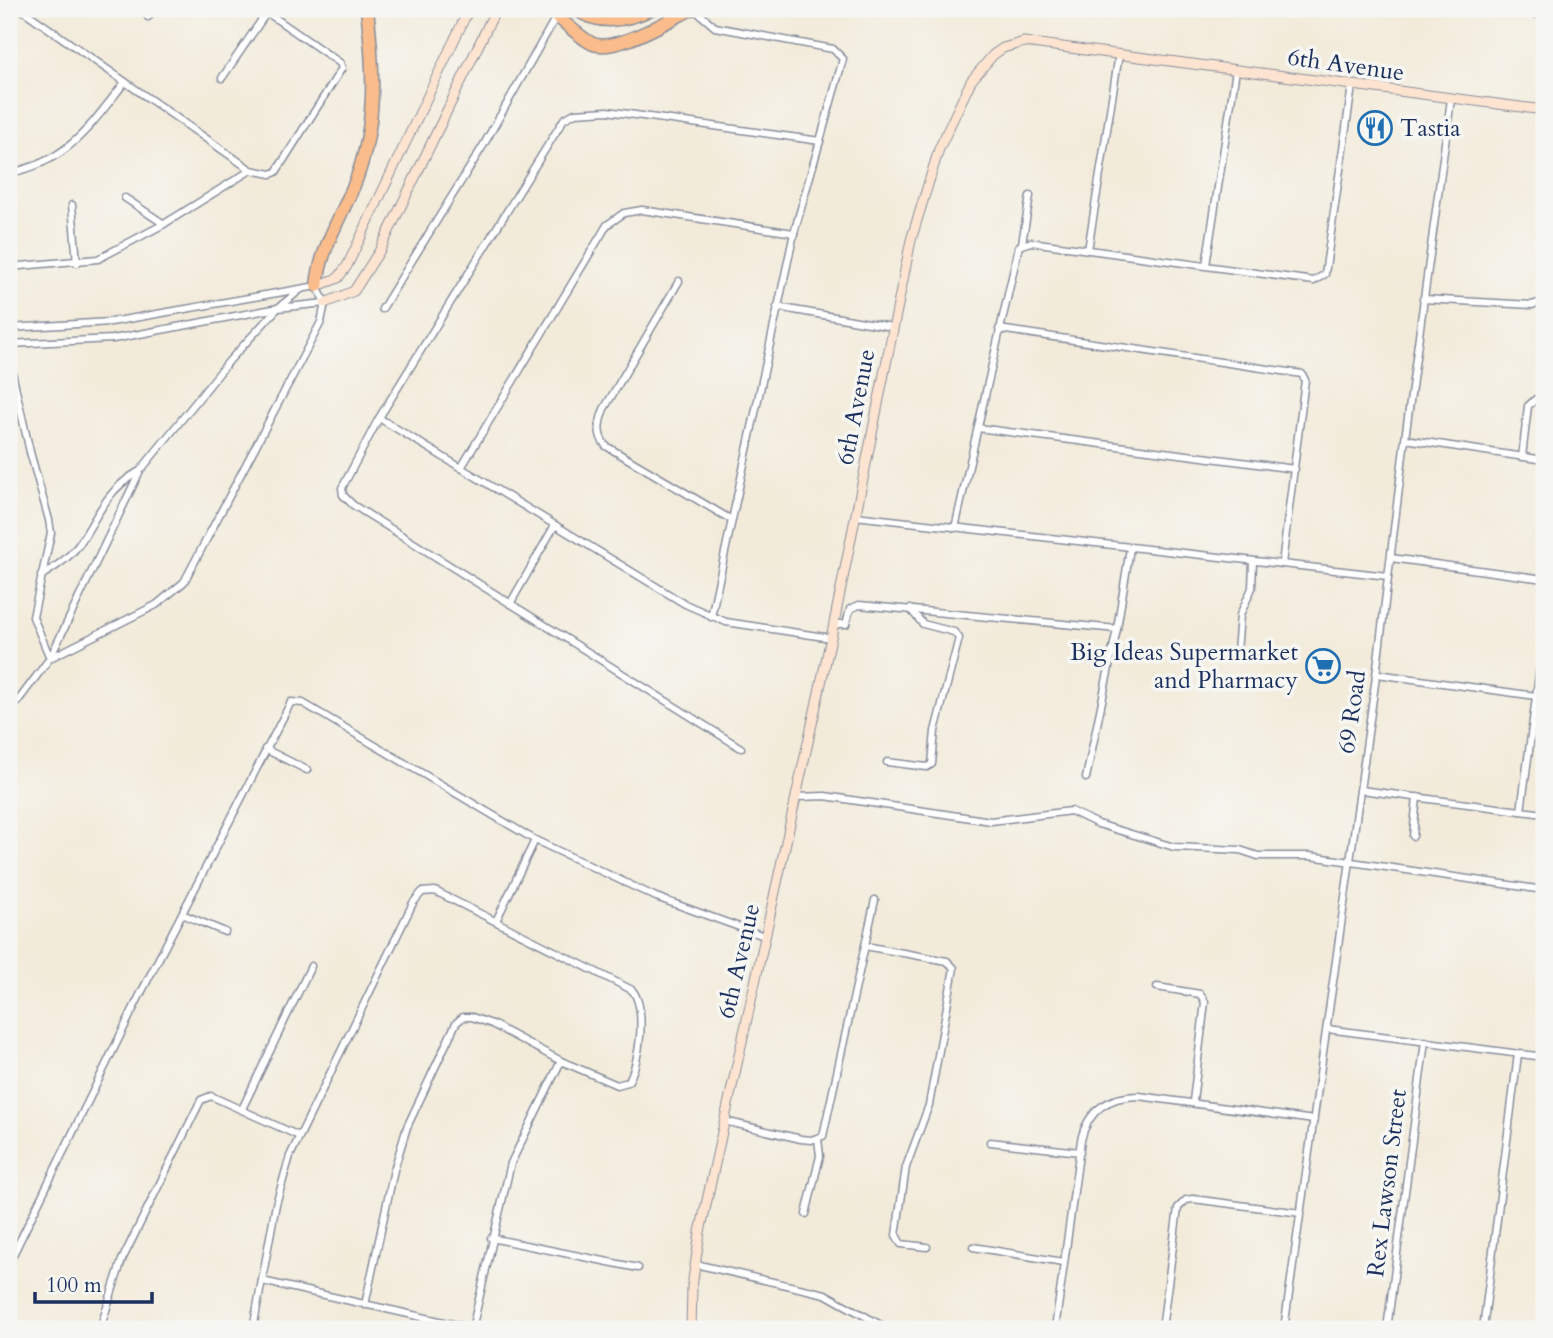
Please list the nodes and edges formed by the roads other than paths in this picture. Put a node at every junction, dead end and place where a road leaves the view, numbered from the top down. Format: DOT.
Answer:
graph roads {
  1 [pos="20,9"];
  2 [pos="36,9"];
  3 [pos="154,9"];
  4 [pos="366,9"];
  5 [pos="469,9"];
  6 [pos="496,9"];
  7 [pos="576,9"];
  8 [pos="651,9"];
  9 [pos="693,9"];
  10 [pos="1520,9"];
  11 [pos="265,10"];
  12 [pos="552,12"];
  13 [pos="1541,12"];
  14 [pos="31,16"];
  15 [pos="148,18"];
  16 [pos="1119,54"];
  17 [pos="1236,70"];
  18 [pos="222,78"];
  19 [pos="125,82"];
  20 [pos="1352,86"];
  21 [pos="1451,99"];
  22 [pos="1544,110"];
  23 [pos="820,141"];
  24 [pos="251,170"];
  25 [pos="9,173"];
  26 [pos="1030,196"];
  27 [pos="125,198"];
  28 [pos="72,205"];
  29 [pos="164,224"];
  30 [pos="794,233"];
  31 [pos="1022,243"];
  32 [pos="1088,250"];
  33 [pos="77,263"];
  34 [pos="1206,265"];
  35 [pos="9,267"];
  36 [pos="679,282"];
  37 [pos="317,285"];
  38 [pos="303,288"];
  39 [pos="1423,299"];
  40 [pos="1544,301"];
  41 [pos="326,303"];
  42 [pos="777,307"];
  43 [pos="278,308"];
  44 [pos="382,309"];
  45 [pos="892,327"];
  46 [pos="9,328"];
  47 [pos="999,329"];
  48 [pos="9,344"];
  49 [pos="9,359"];
  50 [pos="1544,398"];
  51 [pos="379,418"];
  52 [pos="978,428"];
  53 [pos="1405,439"];
  54 [pos="1522,457"];
  55 [pos="1544,460"];
  56 [pos="461,468"];
  57 [pos="1295,469"];
  58 [pos="140,471"];
  59 [pos="855,516"];
  60 [pos="730,519"];
  61 [pos="555,525"];
  62 [pos="955,528"];
  63 [pos="1130,548"];
  64 [pos="1391,558"];
  65 [pos="1253,562"];
  66 [pos="1282,564"];
  67 [pos="41,576"];
  68 [pos="1388,576"];
  69 [pos="1544,579"];
  70 [pos="510,604"];
  71 [pos="910,609"];
  72 [pos="711,617"];
  73 [pos="834,624"];
  74 [pos="1117,629"];
  75 [pos="1544,636"];
  76 [pos="831,638"];
  77 [pos="1237,652"];
  78 [pos="50,658"];
  79 [pos="1377,674"];
  80 [pos="1536,696"];
  81 [pos="9,713"];
  82 [pos="741,748"];
  83 [pos="265,749"];
  84 [pos="887,762"];
  85 [pos="307,770"];
  86 [pos="1086,778"];
  87 [pos="1361,790"];
  88 [pos="797,797"];
  89 [pos="1417,797"];
  90 [pos="1521,811"];
  91 [pos="1544,814"];
  92 [pos="1413,836"];
  93 [pos="535,840"];
  94 [pos="1350,863"];
  95 [pos="1544,890"];
  96 [pos="875,900"];
  97 [pos="181,914"];
  98 [pos="496,921"];
  99 [pos="225,932"];
  100 [pos="764,936"];
  101 [pos="865,946"];
  102 [pos="311,966"];
  103 [pos="1157,987"];
  104 [pos="1327,1029"];
  105 [pos="1425,1041"];
  106 [pos="1518,1054"];
  107 [pos="1544,1057"];
  108 [pos="561,1061"];
  109 [pos="1193,1101"];
  110 [pos="242,1109"];
  111 [pos="1314,1120"];
  112 [pos="724,1121"];
  113 [pos="299,1136"];
  114 [pos="818,1139"];
  115 [pos="990,1142"];
  116 [pos="1080,1152"];
  117 [pos="1301,1213"];
  118 [pos="806,1214"];
  119 [pos="491,1238"];
  120 [pos="927,1247"];
  121 [pos="973,1247"];
  122 [pos="1063,1262"];
  123 [pos="9,1263"];
  124 [pos="695,1264"];
  125 [pos="638,1268"];
  126 [pos="262,1281"];
  127 [pos="365,1305"];
  128 [pos="100,1329"];
  129 [pos="253,1329"];
  130 [pos="474,1329"];
  131 [pos="691,1329"];
  132 [pos="888,1329"];
  133 [pos="1055,1329"];
  134 [pos="1162,1329"];
  135 [pos="1284,1329"];
  136 [pos="1387,1329"];
  137 [pos="1483,1329"];
  1 -- 14 [label="street"];
  2 -- 14 [label="street"];
  3 -- 15 [label="street"];
  4 -- 37 [label="highway"];
  5 -- 37 [label="street"];
  6 -- 41 [label="street"];
  7 -- 8 [label="highway"];
  9 -- 12 [label="highway"];
  9 -- 23 [label="street"];
  10 -- 13 [label="highway"];
  11 -- 18 [label="street"];
  11 -- 24 [label="street"];
  12 -- 44 [label="street"];
  14 -- 19 [label="street"];
  16 -- 17 [label="street, 6th Avenue"];
  16 -- 32 [label="street"];
  16 -- 45 [label="street, 6th Avenue"];
  17 -- 20 [label="street, 6th Avenue"];
  17 -- 34 [label="street"];
  19 -- 24 [label="street"];
  19 -- 25 [label="street"];
  20 -- 21 [label="street, 6th Avenue"];
  20 -- 34 [label="street"];
  21 -- 22 [label="street, 6th Avenue"];
  21 -- 39 [label="street, 69 Road"];
  23 -- 30 [label="street"];
  23 -- 51 [label="street"];
  24 -- 29 [label="street"];
  26 -- 31 [label="street"];
  27 -- 29 [label="street"];
  28 -- 33 [label="street"];
  29 -- 33 [label="street"];
  30 -- 42 [label="street"];
  30 -- 56 [label="street"];
  31 -- 32 [label="street"];
  31 -- 47 [label="street"];
  32 -- 34 [label="street"];
  33 -- 35 [label="street"];
  36 -- 60 [label="street"];
  37 -- 38 [label="street"];
  37 -- 41 [label="street"];
  38 -- 43 [label="street"];
  38 -- 46 [label="street"];
  39 -- 40 [label="street"];
  39 -- 53 [label="street, 69 Road"];
  41 -- 43 [label="street"];
  41 -- 78 [label="street"];
  42 -- 45 [label="street"];
  42 -- 60 [label="street"];
  43 -- 48 [label="street"];
  43 -- 58 [label="street"];
  45 -- 59 [label="street, 6th Avenue"];
  47 -- 52 [label="street"];
  47 -- 57 [label="street"];
  49 -- 67 [label="street"];
  50 -- 54 [label="street"];
  51 -- 56 [label="street"];
  51 -- 70 [label="street"];
  52 -- 57 [label="street"];
  52 -- 62 [label="street"];
  53 -- 54 [label="street"];
  53 -- 64 [label="street, 69 Road"];
  54 -- 55 [label="street"];
  56 -- 61 [label="street"];
  57 -- 66 [label="street"];
  58 -- 67 [label="street"];
  58 -- 78 [label="street"];
  59 -- 62 [label="street"];
  59 -- 73 [label="street, 6th Avenue"];
  60 -- 72 [label="street"];
  61 -- 70 [label="street"];
  61 -- 72 [label="street"];
  62 -- 63 [label="street"];
  63 -- 65 [label="street"];
  63 -- 74 [label="street"];
  64 -- 68 [label="street, 69 Road"];
  64 -- 69 [label="street"];
  65 -- 66 [label="street"];
  65 -- 77 [label="street"];
  66 -- 68 [label="street"];
  67 -- 78 [label="street"];
  68 -- 79 [label="street, 69 Road"];
  70 -- 82 [label="street"];
  71 -- 73 [label="street"];
  71 -- 74 [label="street"];
  71 -- 84 [label="street"];
  72 -- 76 [label="street"];
  73 -- 76 [label="street, 6th Avenue"];
  74 -- 86 [label="street"];
  75 -- 80 [label="street"];
  76 -- 88 [label="street, 6th Avenue"];
  78 -- 81 [label="street"];
  79 -- 80 [label="street"];
  79 -- 87 [label="street, 69 Road"];
  80 -- 90 [label="street"];
  83 -- 85 [label="street"];
  83 -- 93 [label="street"];
  83 -- 97 [label="street"];
  87 -- 89 [label="street"];
  87 -- 94 [label="street, 69 Road"];
  88 -- 94 [label="street"];
  88 -- 100 [label="street, 6th Avenue"];
  89 -- 90 [label="street"];
  89 -- 92 [label="street"];
  90 -- 91 [label="street"];
  93 -- 98 [label="street"];
  93 -- 100 [label="street"];
  94 -- 95 [label="street"];
  94 -- 104 [label="street, 69 Road"];
  96 -- 101 [label="street"];
  97 -- 99 [label="street"];
  97 -- 123 [label="street"];
  98 -- 108 [label="street"];
  98 -- 113 [label="street"];
  100 -- 112 [label="street, 6th Avenue"];
  101 -- 114 [label="street"];
  101 -- 120 [label="street"];
  102 -- 110 [label="street"];
  103 -- 109 [label="street"];
  104 -- 105 [label="street"];
  104 -- 111 [label="street, 69 Road"];
  105 -- 106 [label="street"];
  105 -- 136 [label="street, Rex Lawson Street"];
  106 -- 107 [label="street"];
  106 -- 137 [label="street"];
  108 -- 119 [label="street"];
  108 -- 127 [label="street"];
  109 -- 111 [label="street"];
  109 -- 116 [label="street"];
  110 -- 113 [label="street"];
  110 -- 128 [label="street"];
  111 -- 117 [label="street, 69 Road"];
  112 -- 114 [label="street"];
  112 -- 124 [label="street, 6th Avenue"];
  113 -- 126 [label="street"];
  114 -- 118 [label="street"];
  115 -- 116 [label="street"];
  116 -- 122 [label="street"];
  117 -- 134 [label="street"];
  117 -- 135 [label="street, 69 Road"];
  119 -- 125 [label="street"];
  119 -- 130 [label="street"];
  121 -- 122 [label="street"];
  122 -- 133 [label="street"];
  124 -- 131 [label="street, 6th Avenue"];
  124 -- 132 [label="street"];
  126 -- 127 [label="street"];
  126 -- 129 [label="street"];
  127 -- 130 [label="street"];
}
